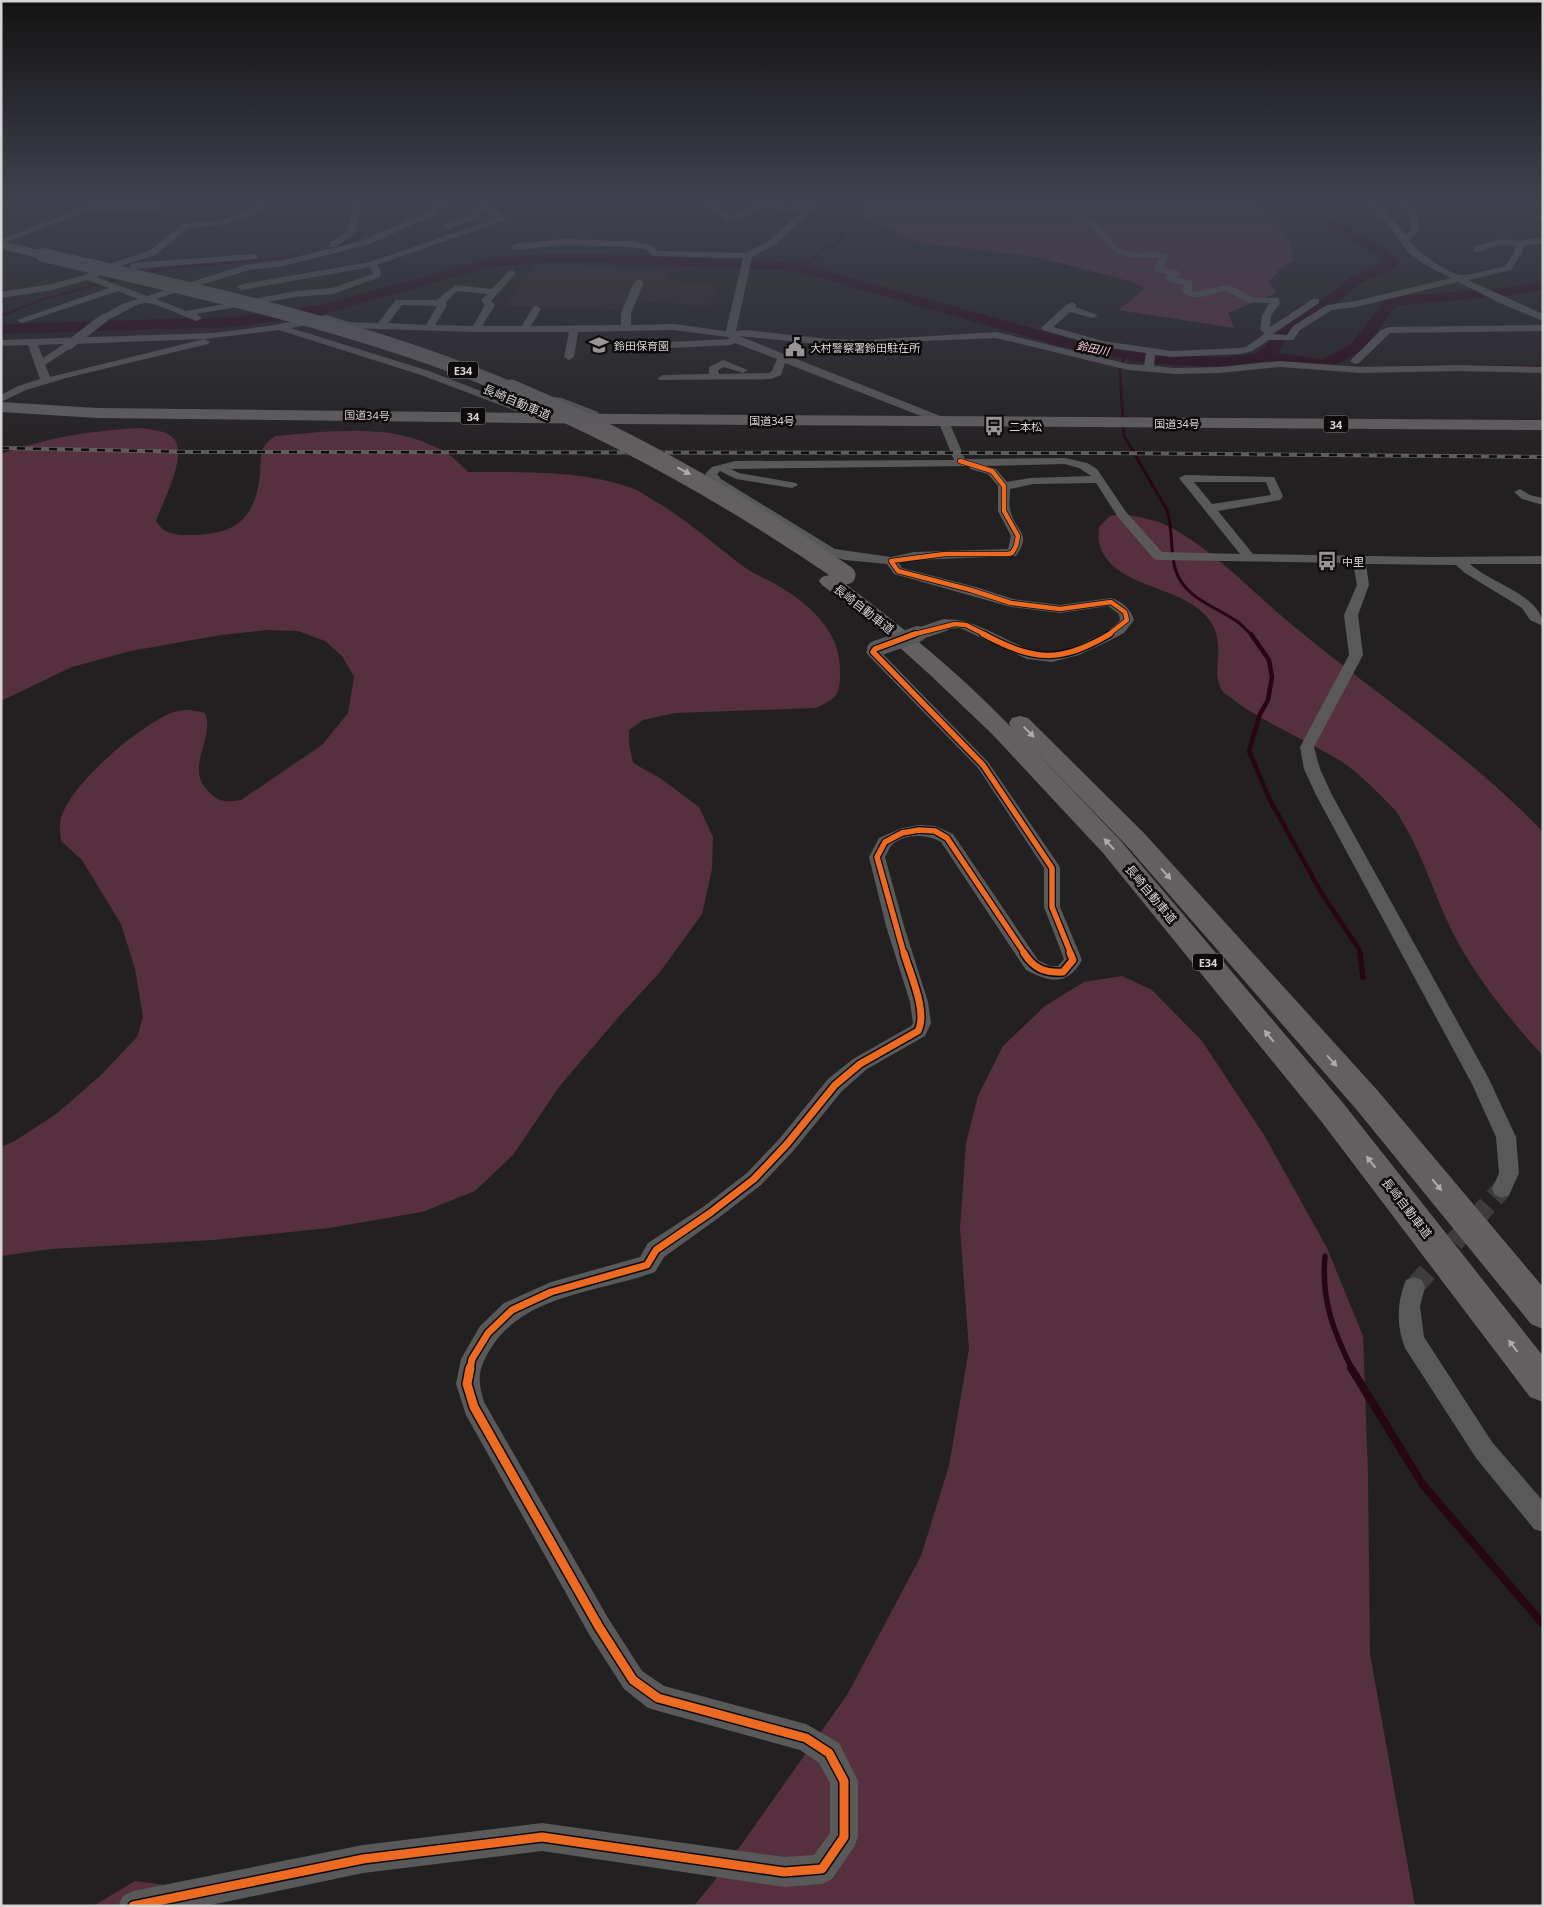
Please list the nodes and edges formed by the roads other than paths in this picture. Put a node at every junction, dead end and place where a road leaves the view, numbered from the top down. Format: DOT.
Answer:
graph roads {
  1 [pos="39,289"];
  2 [pos="116,289"];
  3 [pos="122,289"];
  4 [pos="159,289"];
  5 [pos="177,289"];
  6 [pos="341,289"];
  7 [pos="454,289"];
  8 [pos="465,289"];
  9 [pos="497,289"];
  10 [pos="636,289"];
  11 [pos="740,289"];
  12 [pos="1188,289"];
  13 [pos="1221,289"];
  14 [pos="1233,289"];
  15 [pos="1414,289"];
  16 [pos="1471,289"];
  17 [pos="1475,289"];
  18 [pos="494,292"];
  19 [pos="1,295"];
  20 [pos="148,298"];
  21 [pos="383,301"];
  22 [pos="399,302"];
  23 [pos="439,303"];
  24 [pos="1329,307"];
  25 [pos="58,308"];
  26 [pos="536,309"];
  27 [pos="80,310"];
  28 [pos="188,313"];
  29 [pos="1093,315"];
  30 [pos="1543,318"];
  31 [pos="22,320"];
  32 [pos="381,326"];
  33 [pos="280,327"];
  34 [pos="429,327"];
  35 [pos="1543,327"];
  36 [pos="626,328"];
  37 [pos="476,329"];
  38 [pos="525,329"];
  39 [pos="574,329"];
  40 [pos="730,334"];
  41 [pos="191,335"];
  42 [pos="1268,335"];
  43 [pos="214,336"];
  44 [pos="30,341"];
  45 [pos="739,341"];
  46 [pos="1,343"];
  47 [pos="650,346"];
  48 [pos="1151,352"];
  49 [pos="569,357"];
  50 [pos="708,358"];
  51 [pos="782,358"];
  52 [pos="1355,361"];
  53 [pos="40,364"];
  54 [pos="723,364"];
  55 [pos="1148,368"];
  56 [pos="743,370"];
  57 [pos="1543,370"];
  58 [pos="714,377"];
  59 [pos="663,378"];
  60 [pos="46,381"];
  61 [pos="1,399"];
  62 [pos="1,407"];
  63 [pos="513,412"];
  64 [pos="944,421"];
  65 [pos="1543,425"];
  66 [pos="960,462"];
  67 [pos="724,467"];
  68 [pos="1100,480"];
  69 [pos="792,485"];
  70 [pos="1004,486"];
  71 [pos="1520,492"];
  72 [pos="1543,502"];
  73 [pos="1211,508"];
  74 [pos="1249,557"];
  75 [pos="1359,560"];
  76 [pos="1543,560"];
  77 [pos="892,561"];
  78 [pos="1459,561"];
  79 [pos="837,578"];
  80 [pos="1543,622"];
  81 [pos="1502,1189"];
  82 [pos="1414,1287"];
  83 [pos="1543,1313"];
  84 [pos="1543,1385"];
  85 [pos="1543,1520"];
  86 [pos="134,1906"];
  1 -- 19 [label="street"];
  2 -- 25 [label="street"];
  3 -- 20 [label="street"];
  4 -- 79 [label="highway, 長崎自動車道 / E34"];
  5 -- 20 [label="street"];
  6 -- 28 [label="street"];
  7 -- 23 [label="street"];
  8 -- 18 [label="street"];
  9 -- 18 [label="street"];
  10 -- 36 [label="street"];
  11 -- 40 [label="street"];
  12 -- 13 [label="street"];
  14 -- 42 [label="street"];
  15 -- 24 [label="street"];
  16 -- 35 [label="street"];
  17 -- 30 [label="street"];
  18 -- 37 [label="street"];
  20 -- 28 [label="street"];
  20 -- 53 [label="street, bridge"];
  21 -- 22 [label="street"];
  22 -- 23 [label="street"];
  22 -- 32 [label="street"];
  23 -- 34 [label="street"];
  24 -- 42 [label="street"];
  24 -- 42 [label="street"];
  25 -- 27 [label="street"];
  25 -- 31 [label="street"];
  26 -- 38 [label="street"];
  28 -- 41 [label="street"];
  29 -- 48 [label="street"];
  32 -- 33 [label="street"];
  32 -- 34 [label="street"];
  33 -- 43 [label="street"];
  33 -- 63 [label="street"];
  34 -- 37 [label="street"];
  35 -- 52 [label="street"];
  36 -- 39 [label="street"];
  36 -- 40 [label="street"];
  37 -- 38 [label="street"];
  38 -- 39 [label="street"];
  39 -- 49 [label="street"];
  40 -- 45 [label="street"];
  40 -- 55 [label="street"];
  41 -- 43 [label="street"];
  41 -- 44 [label="street"];
  42 -- 48 [label="street"];
  43 -- 60 [label="street"];
  44 -- 46 [label="street"];
  44 -- 53 [label="street"];
  45 -- 47 [label="street"];
  45 -- 51 [label="street"];
  48 -- 55 [label="street"];
  50 -- 54 [label="street"];
  51 -- 58 [label="street"];
  51 -- 64 [label="street"];
  53 -- 60 [label="street"];
  54 -- 56 [label="street"];
  54 -- 58 [label="street"];
  55 -- 57 [label="street"];
  58 -- 59 [label="street"];
  60 -- 61 [label="street"];
  62 -- 63 [label="highway, 国道34号 / 34"];
  63 -- 64 [label="highway, 国道34号 / 34"];
  64 -- 65 [label="highway, 国道34号 / 34"];
  64 -- 66 [label="street"];
  66 -- 67 [label="street"];
  66 -- 68 [label="street"];
  66 -- 70 [label="street"];
  67 -- 69 [label="street"];
  67 -- 77 [label="street"];
  68 -- 70 [label="street"];
  68 -- 74 [label="street"];
  70 -- 77 [label="street"];
  71 -- 72 [label="street"];
  73 -- 73 [label="street"];
  73 -- 74 [label="street"];
  74 -- 75 [label="street"];
  75 -- 78 [label="street"];
  75 -- 81 [label="street"];
  76 -- 78 [label="street"];
  77 -- 86 [label="street, bridge"];
  78 -- 80 [label="street"];
  79 -- 83 [label="highway, 長崎自動車道 / E34, one-way"];
  84 -- 79 [label="highway, 長崎自動車道 / E34, one-way"];
  82 -- 85 [label="street"];
}
